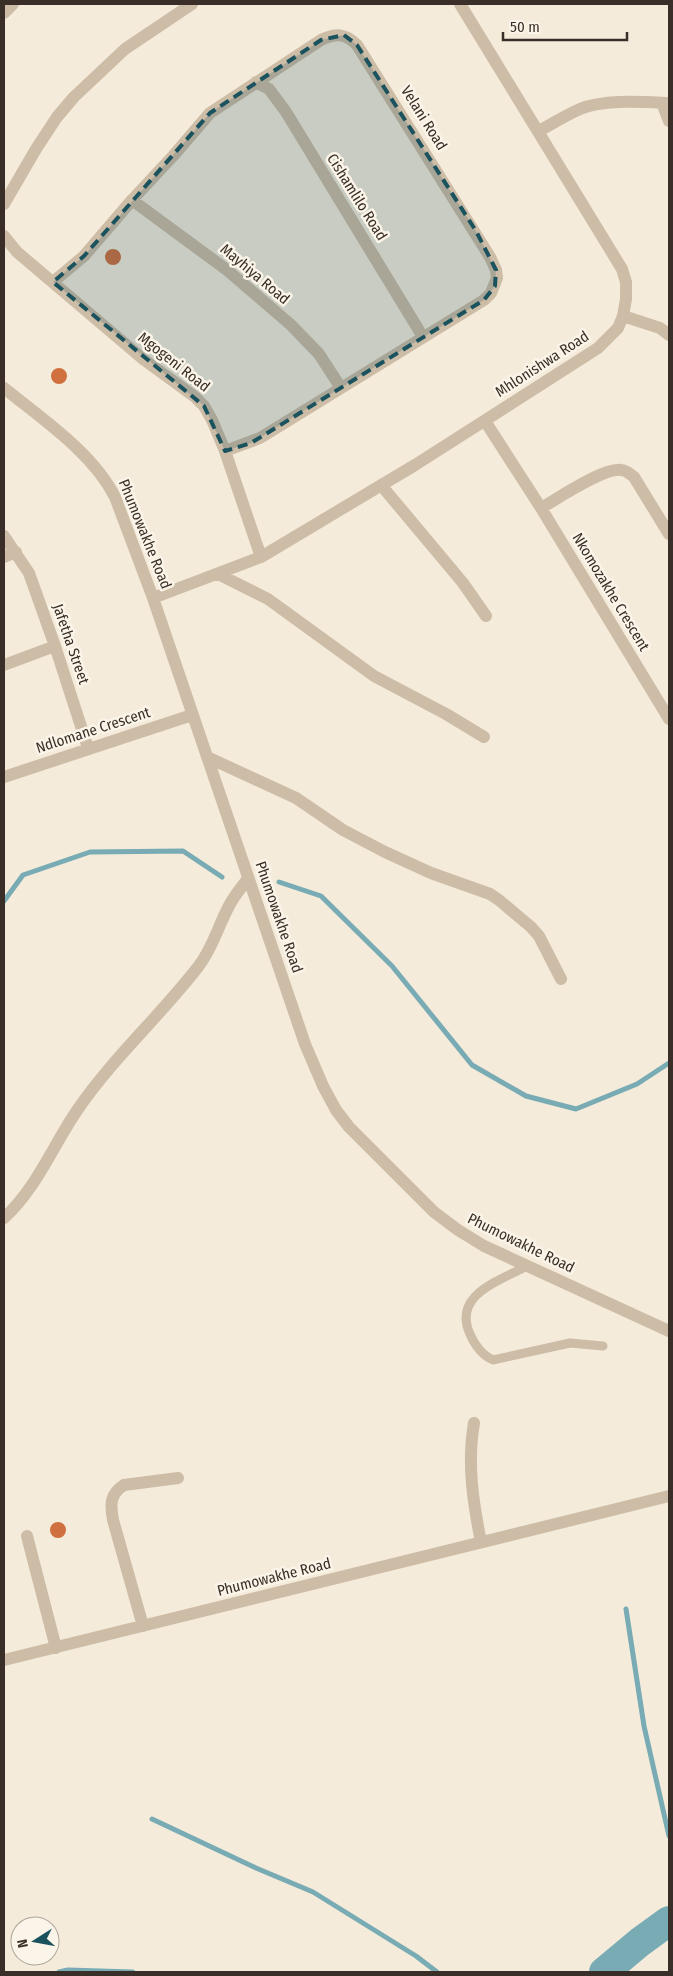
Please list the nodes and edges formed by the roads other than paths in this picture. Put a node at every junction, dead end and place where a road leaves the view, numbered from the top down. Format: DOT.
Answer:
graph roads {
  1 [pos="14,4"];
  2 [pos="192,4"];
  3 [pos="460,4"];
  4 [pos="4,13"];
  5 [pos="256,82"];
  6 [pos="666,103"];
  7 [pos="669,121"];
  8 [pos="539,131"];
  9 [pos="132,200"];
  10 [pos="4,204"];
  11 [pos="4,236"];
  12 [pos="53,282"];
  13 [pos="623,316"];
  14 [pos="669,335"];
  15 [pos="423,337"];
  16 [pos="4,388"];
  17 [pos="341,388"];
  18 [pos="485,421"];
  19 [pos="225,451"];
  20 [pos="381,485"];
  21 [pos="541,508"];
  22 [pos="669,534"];
  23 [pos="4,536"];
  24 [pos="16,552"];
  25 [pos="4,557"];
  26 [pos="261,557"];
  27 [pos="218,574"];
  28 [pos="153,598"];
  29 [pos="486,616"];
  30 [pos="55,646"];
  31 [pos="4,665"];
  32 [pos="192,715"];
  33 [pos="669,719"];
  34 [pos="484,738"];
  35 [pos="88,748"];
  36 [pos="207,758"];
  37 [pos="4,776"];
  38 [pos="248,878"];
  39 [pos="561,980"];
  40 [pos="4,1218"];
  41 [pos="527,1266"];
  42 [pos="669,1330"];
  43 [pos="603,1346"];
  44 [pos="474,1423"];
  45 [pos="178,1478"];
  46 [pos="669,1496"];
  47 [pos="27,1536"];
  48 [pos="481,1542"];
  49 [pos="143,1626"];
  50 [pos="56,1648"];
  51 [pos="4,1660"];
  1 -- 4 [label="street"];
  2 -- 10 [label="street"];
  3 -- 8 [label="street, Mhlonishwa Road"];
  5 -- 9 [label="street, Velani Road"];
  5 -- 15 [label="street, Cishamlilo Road"];
  5 -- 15 [label="street, Velani Road"];
  6 -- 7 [label="street"];
  6 -- 8 [label="street"];
  8 -- 13 [label="street, Mhlonishwa Road"];
  9 -- 12 [label="street, Velani Road"];
  9 -- 17 [label="street, Mayhiya Road"];
  11 -- 12 [label="street, Mgogeni Road"];
  12 -- 19 [label="street, Mgogeni Road"];
  13 -- 14 [label="street"];
  13 -- 18 [label="street, Mhlonishwa Road"];
  15 -- 17 [label="street, Velani Road"];
  16 -- 28 [label="street, Phumowakhe Road"];
  17 -- 19 [label="street, Velani Road"];
  18 -- 20 [label="street, Mhlonishwa Road"];
  18 -- 21 [label="street, Nkomozakhe Crescent"];
  19 -- 26 [label="street, Mgogeni Road"];
  20 -- 26 [label="street, Mhlonishwa Road"];
  20 -- 29 [label="street"];
  21 -- 22 [label="street"];
  21 -- 33 [label="street, Nkomozakhe Crescent"];
  23 -- 24 [label="street, Jafetha Street"];
  24 -- 25 [label="street"];
  24 -- 30 [label="street, Jafetha Street"];
  26 -- 27 [label="street, Mhlonishwa Road"];
  27 -- 28 [label="street, Mhlonishwa Road"];
  27 -- 34 [label="street"];
  28 -- 32 [label="street, Phumowakhe Road"];
  30 -- 31 [label="street"];
  30 -- 35 [label="street, Jafetha Street"];
  32 -- 35 [label="street, Ndlomane Crescent"];
  32 -- 36 [label="street, Phumowakhe Road"];
  35 -- 37 [label="street, Ndlomane Crescent"];
  36 -- 38 [label="street, Phumowakhe Road"];
  36 -- 39 [label="street"];
  38 -- 40 [label="street"];
  38 -- 41 [label="street, Phumowakhe Road"];
  41 -- 42 [label="street, Phumowakhe Road"];
  41 -- 43 [label="lane"];
  44 -- 48 [label="street"];
  45 -- 49 [label="street"];
  46 -- 48 [label="street, Phumowakhe Road"];
  47 -- 50 [label="street"];
  48 -- 49 [label="street, Phumowakhe Road"];
  49 -- 50 [label="street, Phumowakhe Road"];
  50 -- 51 [label="street, Phumowakhe Road"];
}
